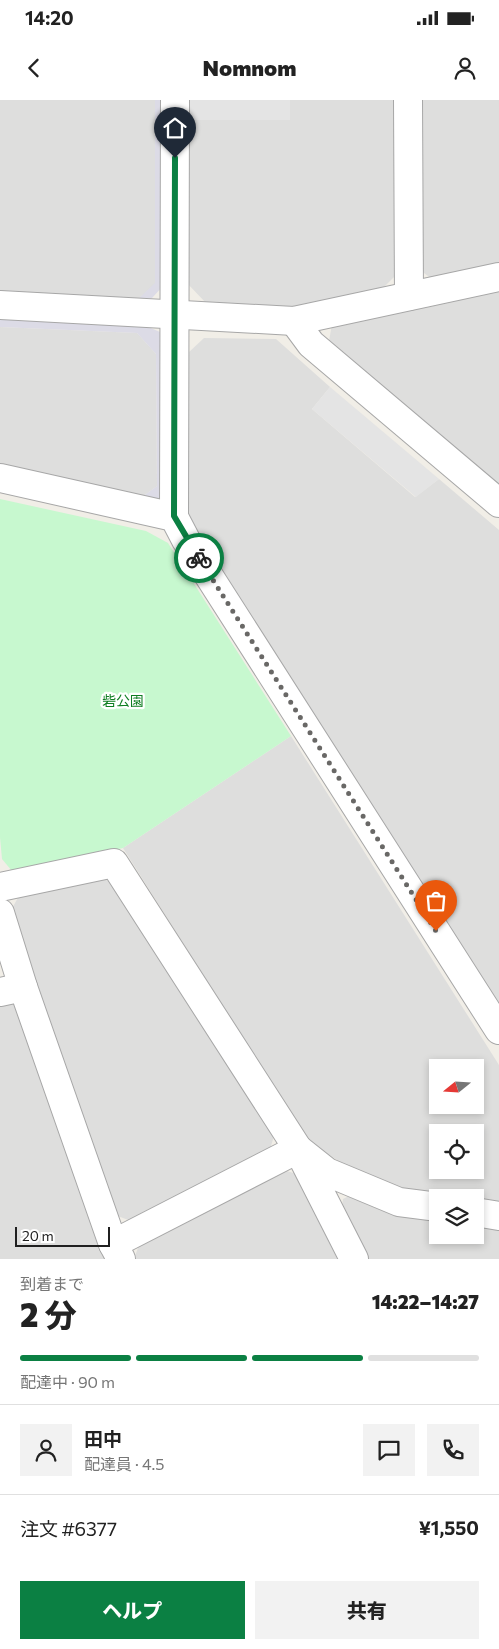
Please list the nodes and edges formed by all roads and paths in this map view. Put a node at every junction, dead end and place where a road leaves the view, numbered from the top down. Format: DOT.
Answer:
graph roads {
  1 [pos="175,100"];
  2 [pos="408,100"];
  3 [pos="499,277"];
  4 [pos="409,296"];
  5 [pos="0,305"];
  6 [pos="175,314"];
  7 [pos="294,321"];
  8 [pos="0,478"];
  9 [pos="499,503"];
  10 [pos="174,516"];
  11 [pos="0,887"];
  12 [pos="0,913"];
  13 [pos="12,990"];
  14 [pos="499,1030"];
  15 [pos="298,1149"];
  16 [pos="429,1206"];
  17 [pos="484,1214"];
  18 [pos="499,1216"];
  19 [pos="117,1251"];
  20 [pos="354,1259"];
  1 -- 6 [label="street"];
  2 -- 4 [label="street"];
  3 -- 4 [label="street"];
  4 -- 7 [label="street"];
  5 -- 6 [label="street"];
  6 -- 7 [label="street"];
  6 -- 10 [label="street"];
  7 -- 9 [label="street"];
  8 -- 10 [label="street"];
  10 -- 14 [label="street"];
  11 -- 15 [label="street"];
  12 -- 13 [label="street"];
  13 -- 19 [label="street"];
  15 -- 16 [label="street"];
  15 -- 19 [label="street"];
  15 -- 20 [label="street"];
  17 -- 18 [label="street"];
}
